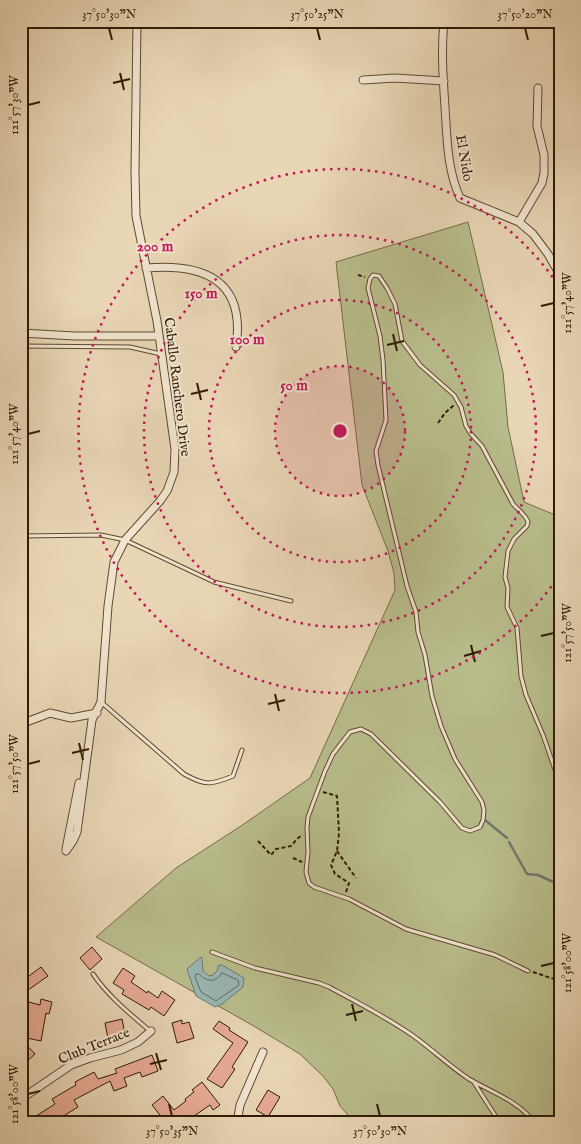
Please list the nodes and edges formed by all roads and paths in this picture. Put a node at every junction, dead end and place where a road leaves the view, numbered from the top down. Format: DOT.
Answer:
graph roads {
  1 [pos="137,21"];
  2 [pos="444,21"];
  3 [pos="363,80"];
  4 [pos="444,81"];
  5 [pos="538,88"];
  6 [pos="519,222"];
  7 [pos="146,268"];
  8 [pos="560,275"];
  9 [pos="21,333"];
  10 [pos="159,336"];
  11 [pos="21,346"];
  12 [pos="236,347"];
  13 [pos="162,354"];
  14 [pos="458,402"];
  15 [pos="438,423"];
  16 [pos="21,536"];
  17 [pos="125,540"];
  18 [pos="291,601"];
  19 [pos="101,702"];
  20 [pos="97,713"];
  21 [pos="21,724"];
  22 [pos="242,750"];
  23 [pos="560,784"];
  24 [pos="318,791"];
  25 [pos="308,833"];
  26 [pos="258,841"];
  27 [pos="66,851"];
  28 [pos="337,851"];
  29 [pos="293,858"];
  30 [pos="307,863"];
  31 [pos="356,878"];
  32 [pos="344,898"];
  33 [pos="212,952"];
  34 [pos="528,970"];
  35 [pos="93,974"];
  36 [pos="560,981"];
  37 [pos="150,1031"];
  38 [pos="262,1052"];
  39 [pos="473,1081"];
  40 [pos="21,1099"];
  41 [pos="237,1123"];
  42 [pos="500,1123"];
  43 [pos="535,1123"];
  1 -- 7 [label="street, Caballo Ranchero Drive"];
  2 -- 4 [label="street, El Nido"];
  3 -- 4 [label="street"];
  4 -- 6 [label="street, El Nido"];
  5 -- 6 [label="street"];
  6 -- 8 [label="street, El Nido"];
  7 -- 10 [label="street, Caballo Ranchero Drive"];
  7 -- 12 [label="street"];
  9 -- 10 [label="street"];
  10 -- 13 [label="street, Caballo Ranchero Drive"];
  11 -- 13 [label="lane"];
  13 -- 17 [label="street, Caballo Ranchero Drive"];
  14 -- 15 [label="path"];
  14 -- 23 [label="lane"];
  14 -- 24 [label="lane"];
  16 -- 17 [label="lane"];
  17 -- 18 [label="lane"];
  17 -- 19 [label="street, Caballo Ranchero Drive"];
  19 -- 20 [label="street, Caballo Ranchero Drive"];
  19 -- 22 [label="lane"];
  20 -- 21 [label="street"];
  20 -- 27 [label="street, Caballo Ranchero Drive"];
  24 -- 25 [label="lane"];
  24 -- 28 [label="path"];
  25 -- 26 [label="path"];
  25 -- 30 [label="lane"];
  28 -- 31 [label="path"];
  28 -- 32 [label="path"];
  29 -- 30 [label="path"];
  30 -- 32 [label="lane"];
  32 -- 34 [label="lane"];
  33 -- 39 [label="lane"];
  34 -- 36 [label="path"];
  35 -- 37 [label="lane"];
  37 -- 40 [label="street, Club Terrace"];
  38 -- 41 [label="street"];
  39 -- 42 [label="lane"];
  39 -- 43 [label="lane"];
}
